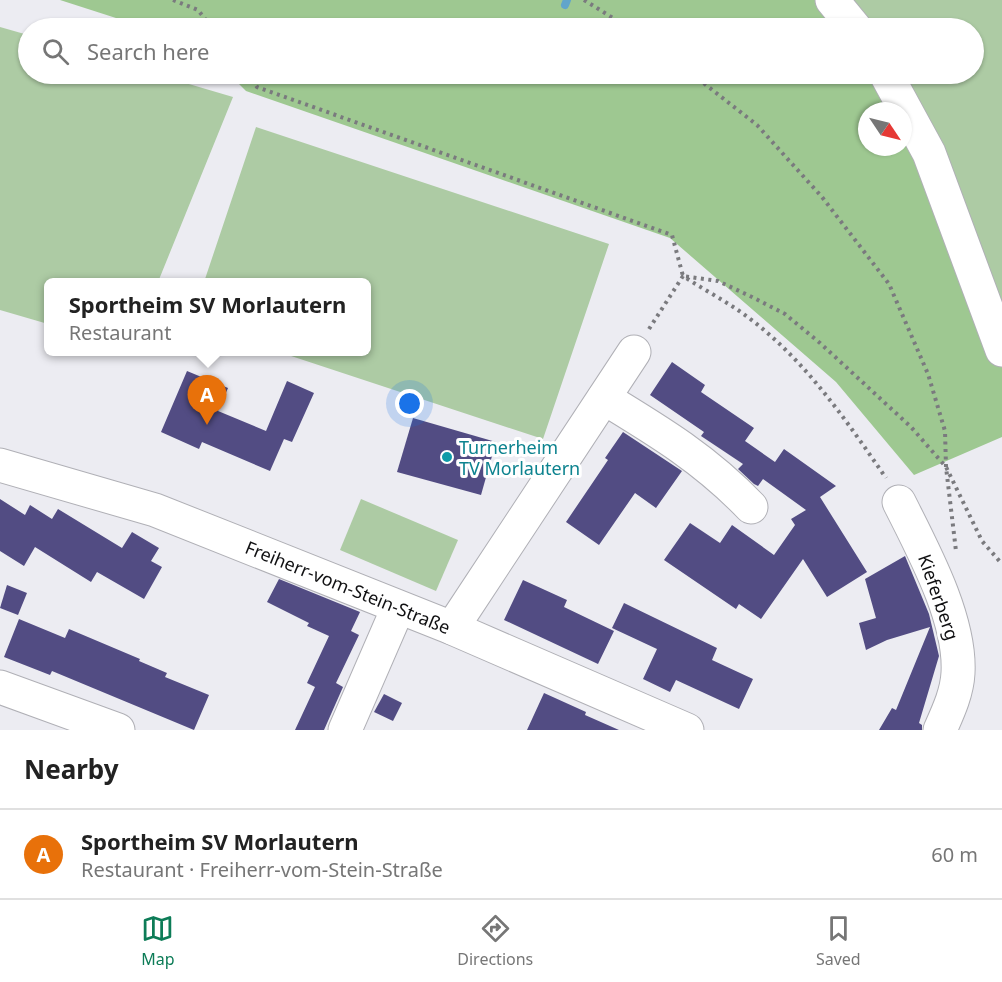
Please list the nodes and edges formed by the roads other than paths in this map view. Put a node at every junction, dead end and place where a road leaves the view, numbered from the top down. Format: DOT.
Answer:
graph roads {
  1 [pos="832,0"];
  2 [pos="847,18"];
  3 [pos="891,84"];
  4 [pos="1002,350"];
  5 [pos="634,352"];
  6 [pos="604,398"];
  7 [pos="0,465"];
  8 [pos="899,502"];
  9 [pos="751,507"];
  10 [pos="398,608"];
  11 [pos="452,628"];
  12 [pos="0,687"];
  13 [pos="118,730"];
  14 [pos="345,730"];
  15 [pos="687,730"];
  16 [pos="940,730"];
  1 -- 2 [label="street"];
  3 -- 4 [label="street"];
  5 -- 6 [label="street"];
  6 -- 9 [label="street"];
  6 -- 11 [label="street"];
  7 -- 10 [label="street, Freiherr-vom-Stein-Straße"];
  8 -- 16 [label="street, Kieferberg"];
  10 -- 11 [label="street, Freiherr-vom-Stein-Straße"];
  10 -- 14 [label="street"];
  11 -- 15 [label="street, Freiherr-vom-Stein-Straße"];
  12 -- 13 [label="street"];
}
